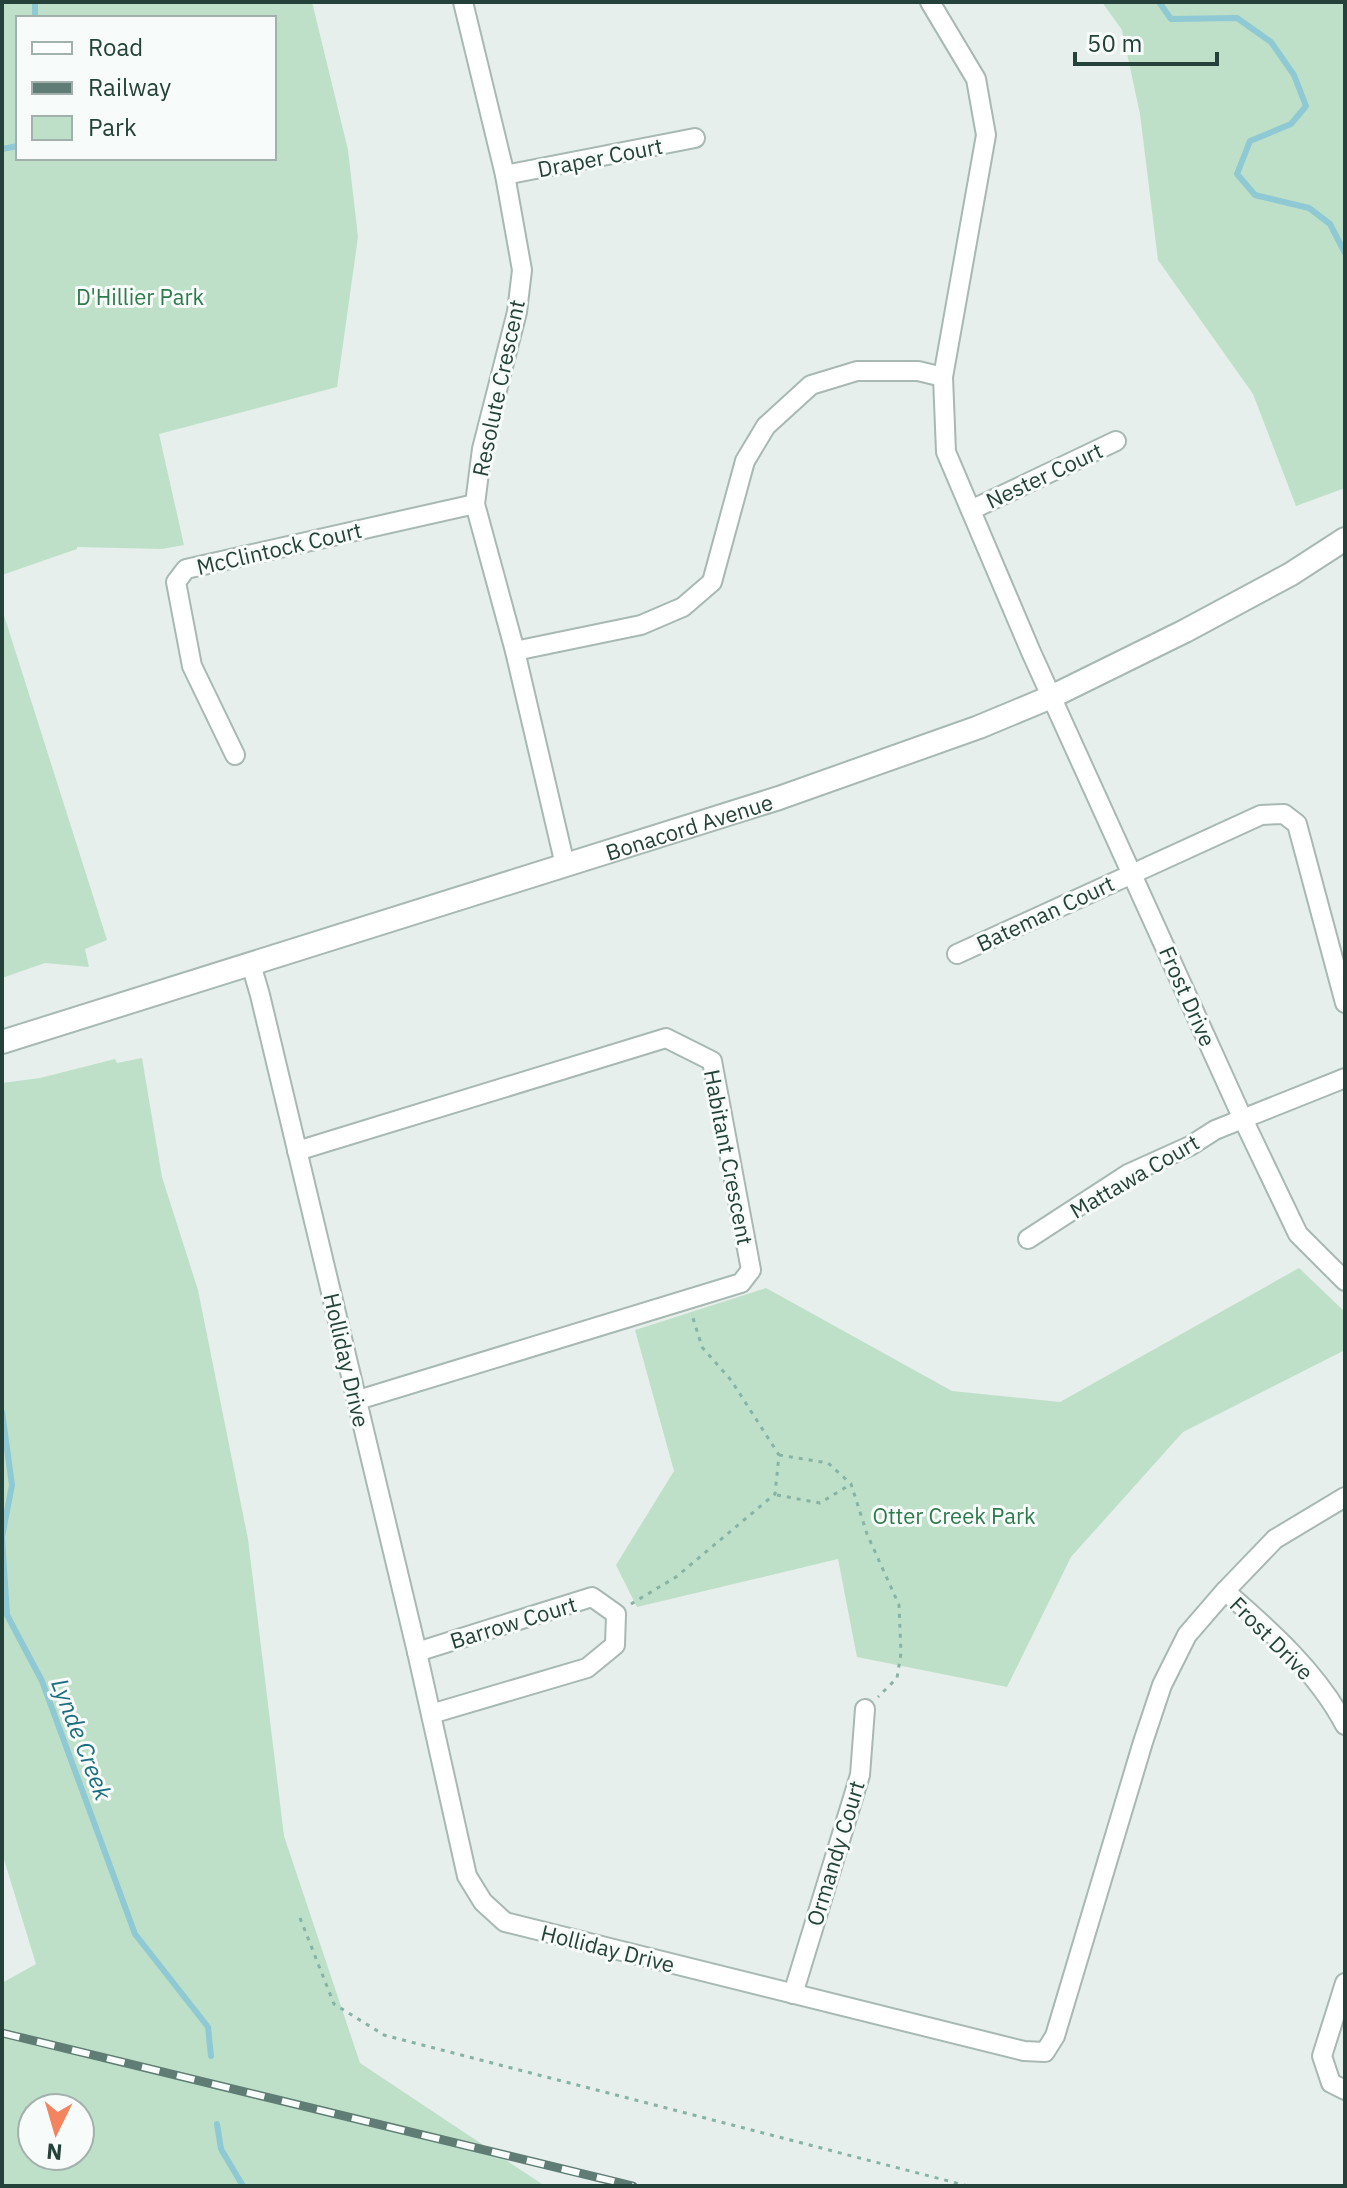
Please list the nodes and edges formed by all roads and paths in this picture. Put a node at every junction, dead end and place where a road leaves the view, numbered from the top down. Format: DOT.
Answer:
graph roads {
  1 [pos="463,2"];
  2 [pos="930,2"];
  3 [pos="695,138"];
  4 [pos="505,175"];
  5 [pos="943,377"];
  6 [pos="1116,441"];
  7 [pos="475,504"];
  8 [pos="971,510"];
  9 [pos="1345,539"];
  10 [pos="515,651"];
  11 [pos="1051,697"];
  12 [pos="235,755"];
  13 [pos="565,865"];
  14 [pos="1133,873"];
  15 [pos="957,954"];
  16 [pos="251,964"];
  17 [pos="1345,1003"];
  18 [pos="2,1042"];
  19 [pos="1345,1078"];
  20 [pos="1242,1117"];
  21 [pos="297,1151"];
  22 [pos="1028,1239"];
  23 [pos="1345,1281"];
  24 [pos="687,1299"];
  25 [pos="358,1400"];
  26 [pos="779,1455"];
  27 [pos="851,1484"];
  28 [pos="775,1494"];
  29 [pos="1345,1497"];
  30 [pos="1225,1591"];
  31 [pos="616,1614"];
  32 [pos="417,1652"];
  33 [pos="865,1709"];
  34 [pos="431,1714"];
  35 [pos="1345,1725"];
  36 [pos="300,1918"];
  37 [pos="1345,1983"];
  38 [pos="793,1994"];
  39 [pos="1345,2090"];
  40 [pos="968,2186"];
  1 -- 4 [label="street, Resolute Crescent"];
  2 -- 5 [label="street"];
  3 -- 4 [label="street, Draper Court"];
  4 -- 7 [label="street, Resolute Crescent"];
  5 -- 8 [label="street"];
  5 -- 10 [label="street"];
  6 -- 8 [label="street, Nester Court"];
  7 -- 10 [label="street, Resolute Crescent"];
  7 -- 12 [label="street, McClintock Court"];
  8 -- 11 [label="street"];
  9 -- 11 [label="street, Bonacord Avenue"];
  10 -- 13 [label="street, Resolute Crescent"];
  11 -- 13 [label="street, Bonacord Avenue"];
  11 -- 14 [label="street, Frost Drive"];
  13 -- 16 [label="street, Bonacord Avenue"];
  14 -- 15 [label="street, Bateman Court"];
  14 -- 17 [label="street, Bateman Court"];
  14 -- 20 [label="street, Frost Drive"];
  16 -- 18 [label="street, Bonacord Avenue"];
  16 -- 21 [label="street, Holliday Drive"];
  19 -- 20 [label="street, Mattawa Court"];
  20 -- 22 [label="street, Mattawa Court"];
  20 -- 23 [label="street, Frost Drive"];
  21 -- 24 [label="street, Habitant Crescent"];
  21 -- 25 [label="street, Holliday Drive"];
  24 -- 25 [label="street, Habitant Crescent"];
  24 -- 26 [label="path"];
  25 -- 32 [label="street, Holliday Drive"];
  26 -- 27 [label="path"];
  26 -- 28 [label="path"];
  27 -- 28 [label="path"];
  27 -- 33 [label="path"];
  28 -- 31 [label="path"];
  29 -- 30 [label="street, Holliday Drive"];
  30 -- 35 [label="street, Frost Drive"];
  30 -- 38 [label="street, Holliday Drive"];
  31 -- 32 [label="street, Barrow Court"];
  31 -- 34 [label="street"];
  32 -- 34 [label="street, Holliday Drive"];
  33 -- 38 [label="street, Ormandy Court"];
  34 -- 38 [label="street, Holliday Drive"];
  36 -- 40 [label="path"];
  37 -- 39 [label="street"];
}
